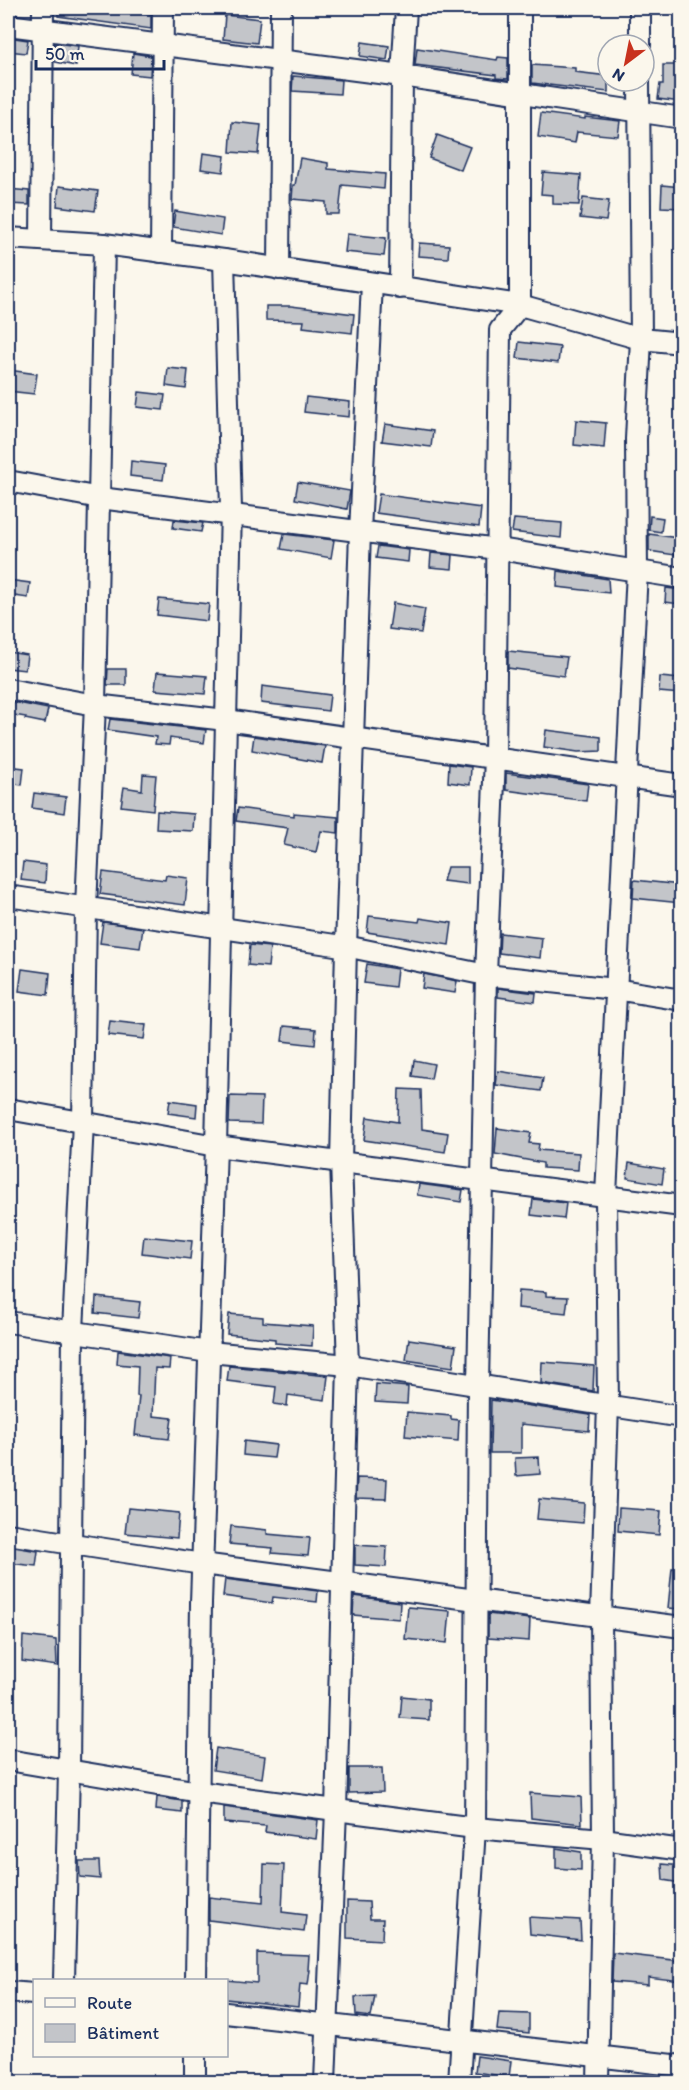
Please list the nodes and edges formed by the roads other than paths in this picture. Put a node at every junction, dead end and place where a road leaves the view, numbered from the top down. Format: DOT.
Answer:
graph roads {
  1 [pos="43,8"];
  2 [pos="163,8"];
  3 [pos="281,8"];
  4 [pos="406,8"];
  5 [pos="520,8"];
  6 [pos="640,8"];
  7 [pos="8,25"];
  8 [pos="44,30"];
  9 [pos="640,33"];
  10 [pos="164,45"];
  11 [pos="280,60"];
  12 [pos="402,76"];
  13 [pos="639,93"];
  14 [pos="520,94"];
  15 [pos="639,112"];
  16 [pos="681,118"];
  17 [pos="8,238"];
  18 [pos="40,240"];
  19 [pos="104,244"];
  20 [pos="161,252"];
  21 [pos="224,260"];
  22 [pos="279,268"];
  23 [pos="372,283"];
  24 [pos="400,288"];
  25 [pos="520,305"];
  26 [pos="641,339"];
  27 [pos="681,343"];
  28 [pos="8,481"];
  29 [pos="100,498"];
  30 [pos="231,516"];
  31 [pos="360,532"];
  32 [pos="498,549"];
  33 [pos="637,571"];
  34 [pos="681,578"];
  35 [pos="8,689"];
  36 [pos="95,705"];
  37 [pos="226,720"];
  38 [pos="353,738"];
  39 [pos="495,757"];
  40 [pos="626,778"];
  41 [pos="681,785"];
  42 [pos="8,896"];
  43 [pos="86,907"];
  44 [pos="221,929"];
  45 [pos="346,947"];
  46 [pos="486,975"];
  47 [pos="615,990"];
  48 [pos="681,1000"];
  49 [pos="8,1110"];
  50 [pos="83,1122"];
  51 [pos="216,1146"];
  52 [pos="341,1161"];
  53 [pos="482,1179"];
  54 [pos="606,1195"];
  55 [pos="681,1206"];
  56 [pos="8,1322"];
  57 [pos="73,1330"];
  58 [pos="209,1352"];
  59 [pos="348,1365"];
  60 [pos="478,1385"];
  61 [pos="608,1405"];
  62 [pos="681,1417"];
  63 [pos="8,1534"];
  64 [pos="71,1545"];
  65 [pos="202,1564"];
  66 [pos="342,1583"];
  67 [pos="475,1600"];
  68 [pos="601,1616"];
  69 [pos="681,1627"];
  70 [pos="8,1760"];
  71 [pos="69,1770"];
  72 [pos="199,1792"];
  73 [pos="336,1810"];
  74 [pos="475,1828"];
  75 [pos="603,1839"];
  76 [pos="681,1850"];
  77 [pos="63,1979"];
  78 [pos="196,1979"];
  79 [pos="8,1992"];
  80 [pos="33,1994"];
  81 [pos="228,2013"];
  82 [pos="328,2024"];
  83 [pos="461,2040"];
  84 [pos="598,2056"];
  85 [pos="195,2057"];
  86 [pos="681,2066"];
  87 [pos="195,2082"];
  88 [pos="326,2082"];
  89 [pos="459,2082"];
  90 [pos="598,2082"];
  1 -- 8 [label="street"];
  2 -- 10 [label="street"];
  3 -- 11 [label="street"];
  4 -- 12 [label="street"];
  5 -- 14 [label="street"];
  6 -- 9 [label="street"];
  7 -- 8 [label="street"];
  8 -- 10 [label="street"];
  8 -- 18 [label="street"];
  10 -- 11 [label="street"];
  10 -- 20 [label="street"];
  11 -- 12 [label="street"];
  11 -- 22 [label="street"];
  12 -- 14 [label="street"];
  12 -- 24 [label="street"];
  13 -- 15 [label="street"];
  14 -- 15 [label="street"];
  14 -- 25 [label="street"];
  15 -- 16 [label="street"];
  15 -- 26 [label="street"];
  17 -- 18 [label="street"];
  18 -- 19 [label="street"];
  19 -- 20 [label="street"];
  19 -- 29 [label="street"];
  20 -- 21 [label="street"];
  21 -- 22 [label="street"];
  21 -- 30 [label="street"];
  22 -- 23 [label="street"];
  23 -- 24 [label="street"];
  23 -- 31 [label="street"];
  24 -- 25 [label="street"];
  25 -- 26 [label="street"];
  25 -- 32 [label="street"];
  26 -- 27 [label="street"];
  26 -- 33 [label="street"];
  28 -- 29 [label="street"];
  29 -- 30 [label="street"];
  29 -- 36 [label="street"];
  30 -- 31 [label="street"];
  30 -- 37 [label="street"];
  31 -- 32 [label="street"];
  31 -- 38 [label="street"];
  32 -- 33 [label="street"];
  32 -- 39 [label="street"];
  33 -- 34 [label="street"];
  33 -- 40 [label="street"];
  35 -- 36 [label="street"];
  36 -- 37 [label="street"];
  36 -- 43 [label="street"];
  37 -- 38 [label="street"];
  37 -- 44 [label="street"];
  38 -- 39 [label="street"];
  38 -- 45 [label="street"];
  39 -- 40 [label="street"];
  39 -- 46 [label="street"];
  40 -- 41 [label="street"];
  40 -- 47 [label="street"];
  42 -- 43 [label="street"];
  43 -- 44 [label="street"];
  43 -- 50 [label="street"];
  44 -- 45 [label="street"];
  44 -- 51 [label="street"];
  45 -- 46 [label="street"];
  45 -- 52 [label="street"];
  46 -- 47 [label="street"];
  46 -- 53 [label="street"];
  47 -- 48 [label="street"];
  47 -- 54 [label="street"];
  49 -- 50 [label="street"];
  50 -- 51 [label="street"];
  50 -- 57 [label="street"];
  51 -- 52 [label="street"];
  51 -- 58 [label="street"];
  52 -- 53 [label="street"];
  52 -- 59 [label="street"];
  53 -- 54 [label="street"];
  53 -- 60 [label="street"];
  54 -- 55 [label="street"];
  54 -- 61 [label="street"];
  56 -- 57 [label="street"];
  57 -- 58 [label="street"];
  57 -- 64 [label="street"];
  58 -- 59 [label="street"];
  58 -- 65 [label="street"];
  59 -- 60 [label="street"];
  59 -- 66 [label="street"];
  60 -- 61 [label="street"];
  60 -- 67 [label="street"];
  61 -- 62 [label="street"];
  61 -- 68 [label="street"];
  63 -- 64 [label="street"];
  64 -- 65 [label="street"];
  64 -- 71 [label="street"];
  65 -- 66 [label="street"];
  65 -- 72 [label="street"];
  66 -- 67 [label="street"];
  66 -- 73 [label="street"];
  67 -- 68 [label="street"];
  67 -- 74 [label="street"];
  68 -- 69 [label="street"];
  68 -- 75 [label="street"];
  70 -- 71 [label="street"];
  71 -- 72 [label="street"];
  71 -- 77 [label="street"];
  72 -- 73 [label="street"];
  72 -- 78 [label="street"];
  73 -- 74 [label="street"];
  73 -- 82 [label="street"];
  74 -- 75 [label="street"];
  74 -- 83 [label="street"];
  75 -- 76 [label="street"];
  75 -- 84 [label="street"];
  79 -- 80 [label="street"];
  81 -- 82 [label="street"];
  82 -- 83 [label="street"];
  82 -- 88 [label="street"];
  83 -- 84 [label="street"];
  83 -- 89 [label="street"];
  84 -- 86 [label="street"];
  84 -- 90 [label="street"];
  85 -- 87 [label="street"];
}
